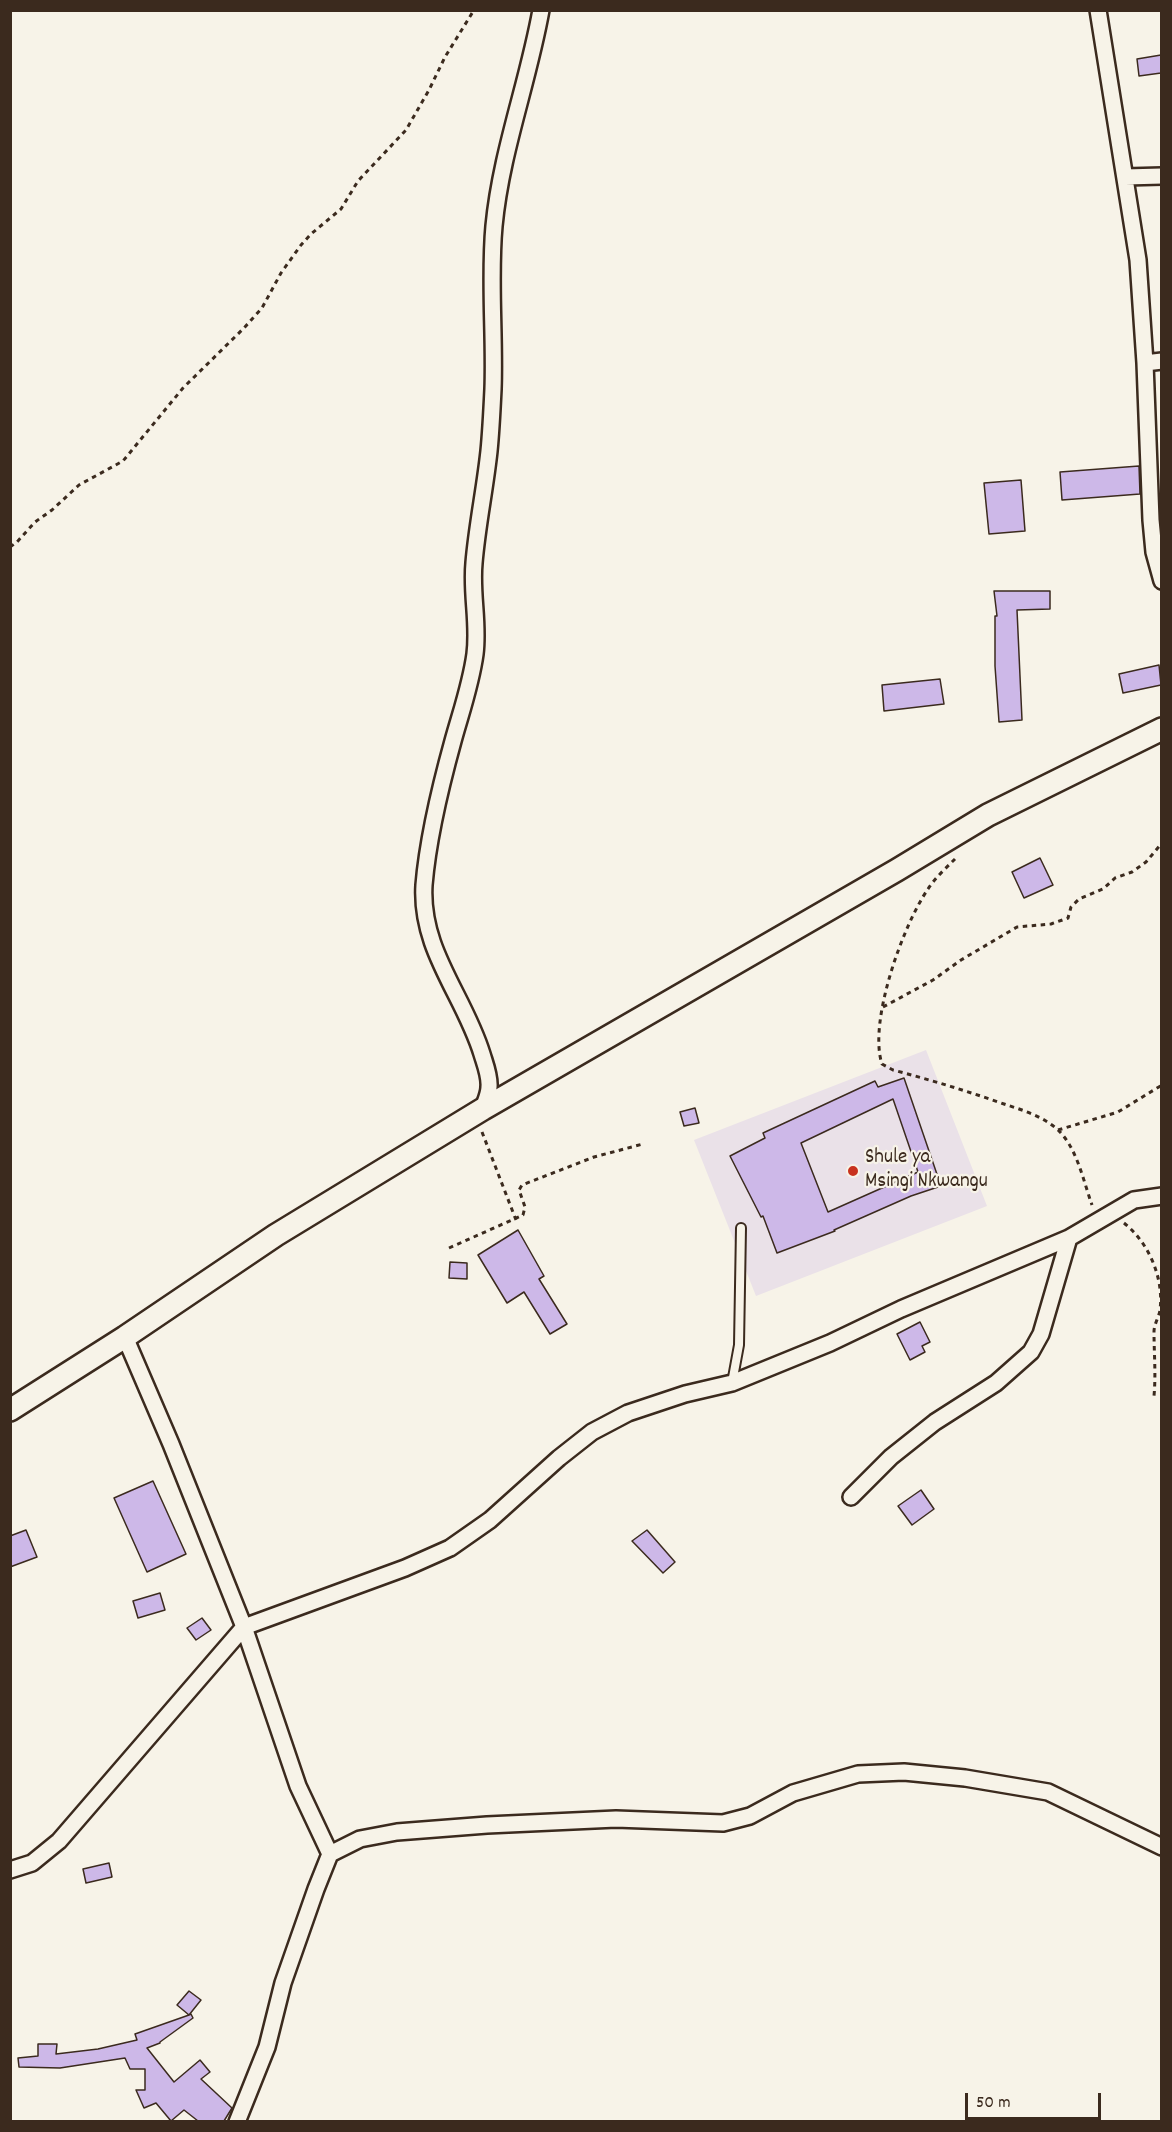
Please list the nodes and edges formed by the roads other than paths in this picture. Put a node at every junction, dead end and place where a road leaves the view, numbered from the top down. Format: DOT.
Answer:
graph roads {
  1 [pos="541,10"];
  2 [pos="1098,10"];
  3 [pos="1161,176"];
  4 [pos="1125,177"];
  5 [pos="1161,361"];
  6 [pos="1145,363"];
  7 [pos="1161,581"];
  8 [pos="1161,729"];
  9 [pos="478,1111"];
  10 [pos="1161,1196"];
  11 [pos="741,1228"];
  12 [pos="1069,1238"];
  13 [pos="125,1337"];
  14 [pos="732,1383"];
  15 [pos="10,1410"];
  16 [pos="851,1497"];
  17 [pos="244,1627"];
  18 [pos="1161,1847"];
  19 [pos="330,1854"];
  20 [pos="10,1870"];
  21 [pos="237,2121"];
  1 -- 9 [label="street"];
  2 -- 4 [label="street"];
  3 -- 4 [label="street"];
  4 -- 6 [label="street"];
  5 -- 6 [label="street"];
  6 -- 7 [label="street"];
  8 -- 9 [label="street"];
  9 -- 13 [label="street"];
  10 -- 12 [label="street"];
  11 -- 14 [label="lane"];
  12 -- 14 [label="street"];
  12 -- 16 [label="street"];
  13 -- 15 [label="street"];
  13 -- 17 [label="street"];
  14 -- 17 [label="street"];
  17 -- 19 [label="street"];
  17 -- 20 [label="street"];
  18 -- 19 [label="street"];
  19 -- 21 [label="street"];
}
